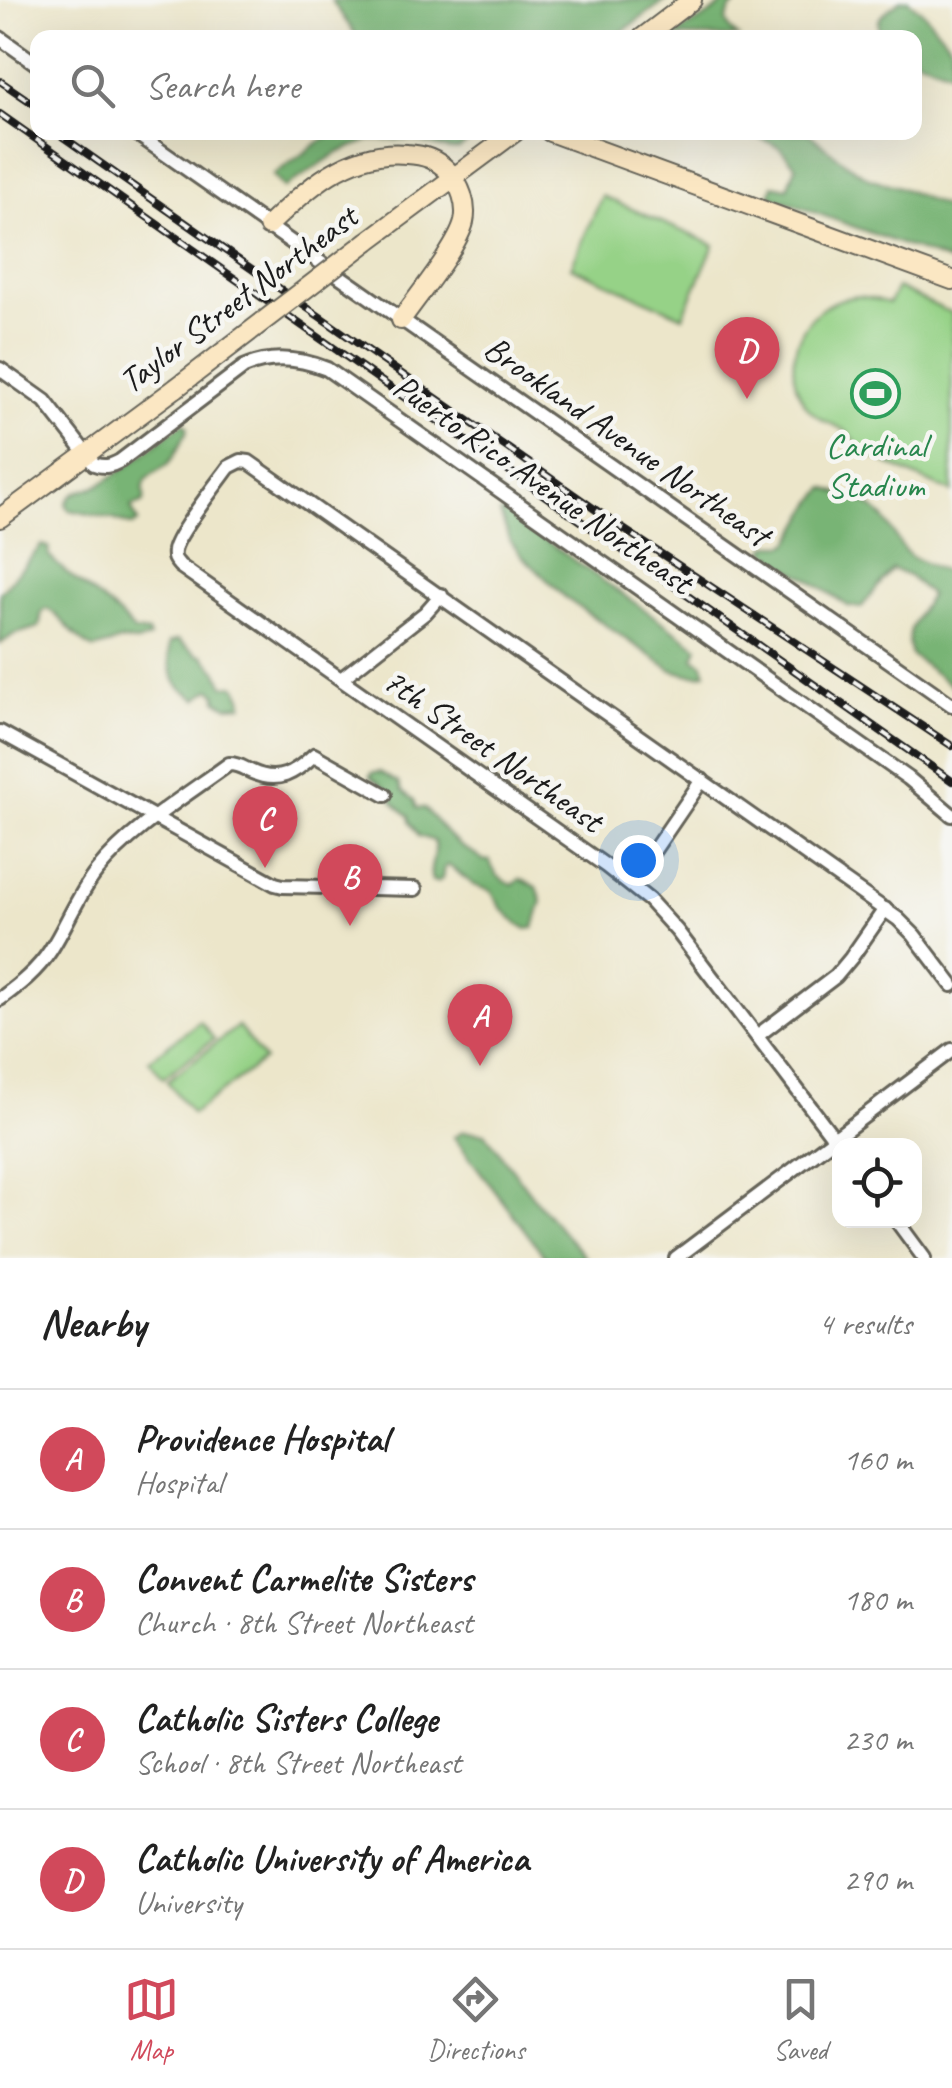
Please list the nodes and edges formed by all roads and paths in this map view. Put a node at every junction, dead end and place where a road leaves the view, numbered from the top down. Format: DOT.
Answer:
graph roads {
  1 [pos="692,0"];
  2 [pos="653,30"];
  3 [pos="0,38"];
  4 [pos="30,59"];
  5 [pos="145,140"];
  6 [pos="504,140"];
  7 [pos="572,140"];
  8 [pos="454,178"];
  9 [pos="268,226"];
  10 [pos="952,280"];
  11 [pos="401,320"];
  12 [pos="0,369"];
  13 [pos="86,454"];
  14 [pos="0,518"];
  15 [pos="441,596"];
  16 [pos="341,679"];
  17 [pos="952,705"];
  18 [pos="0,732"];
  19 [pos="702,780"];
  20 [pos="385,795"];
  21 [pos="952,815"];
  22 [pos="156,818"];
  23 [pos="630,884"];
  24 [pos="415,889"];
  25 [pos="885,909"];
  26 [pos="952,985"];
  27 [pos="0,1000"];
  28 [pos="758,1036"];
  29 [pos="951,1051"];
  30 [pos="834,1138"];
  31 [pos="842,1138"];
  32 [pos="832,1146"];
  33 [pos="902,1228"];
  34 [pos="676,1258"];
  35 [pos="924,1258"];
  1 -- 2 [label="main road"];
  3 -- 4 [label="street"];
  5 -- 9 [label="street, Brookland Avenue Northeast"];
  6 -- 8 [label="main road, Taylor Street Northeast"];
  7 -- 10 [label="main road"];
  8 -- 9 [label="main road"];
  8 -- 11 [label="main road"];
  8 -- 13 [label="main road, Taylor Street Northeast, bridge"];
  9 -- 11 [label="street, Brookland Avenue Northeast"];
  11 -- 17 [label="street, Brookland Avenue Northeast"];
  12 -- 13 [label="street"];
  13 -- 14 [label="main road, Taylor Street Northeast"];
  13 -- 21 [label="street, Puerto Rico Avenue Northeast"];
  15 -- 16 [label="street"];
  15 -- 16 [label="street, 7th Street Northeast"];
  15 -- 19 [label="street"];
  16 -- 23 [label="street, 7th Street Northeast"];
  18 -- 22 [label="street"];
  19 -- 23 [label="street"];
  19 -- 25 [label="street"];
  20 -- 22 [label="street"];
  22 -- 24 [label="street"];
  22 -- 27 [label="street"];
  23 -- 28 [label="street, 7th Street Northeast"];
  25 -- 26 [label="street"];
  25 -- 28 [label="street"];
  28 -- 30 [label="street, 7th Street Northeast"];
  29 -- 31 [label="street"];
  32 -- 34 [label="street"];
  33 -- 35 [label="street"];
}
